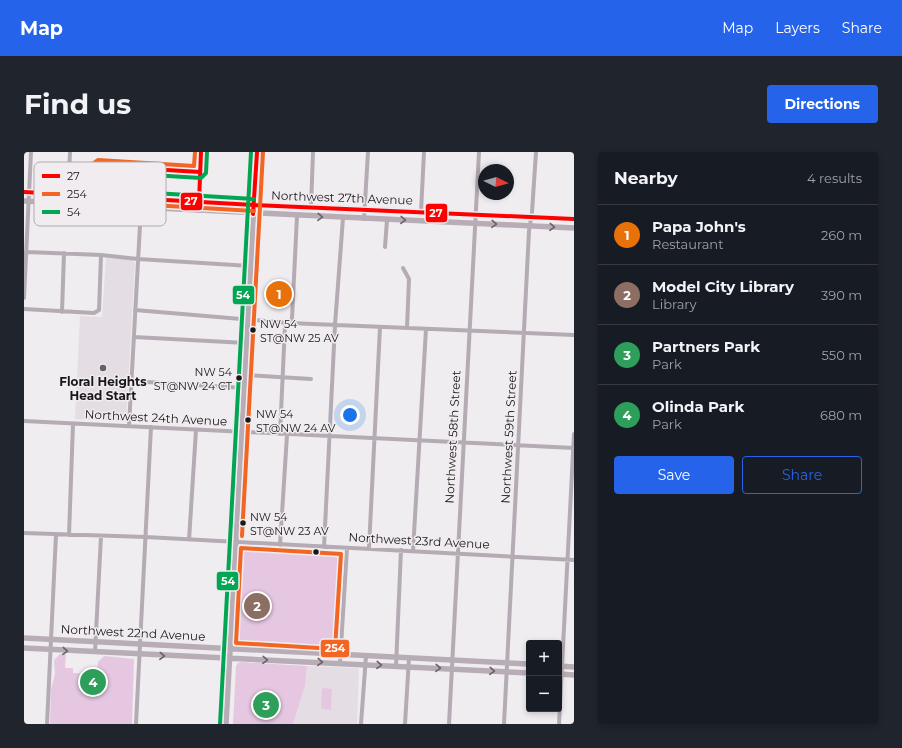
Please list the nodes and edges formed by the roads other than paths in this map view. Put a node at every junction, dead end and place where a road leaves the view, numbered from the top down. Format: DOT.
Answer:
graph roads {
  1 [pos="31,152"];
  2 [pos="70,152"];
  3 [pos="201,152"];
  4 [pos="257,152"];
  5 [pos="314,152"];
  6 [pos="368,152"];
  7 [pos="424,152"];
  8 [pos="479,152"];
  9 [pos="536,152"];
  10 [pos="70,162"];
  11 [pos="27,192"];
  12 [pos="166,200"];
  13 [pos="26,202"];
  14 [pos="199,202"];
  15 [pos="254,205"];
  16 [pos="310,208"];
  17 [pos="166,209"];
  18 [pos="364,210"];
  19 [pos="199,211"];
  20 [pos="421,212"];
  21 [pos="253,214"];
  22 [pos="475,215"];
  23 [pos="297,216"];
  24 [pos="532,217"];
  25 [pos="343,218"];
  26 [pos="364,219"];
  27 [pos="574,219"];
  28 [pos="387,220"];
  29 [pos="475,223"];
  30 [pos="140,226"];
  31 [pos="530,226"];
  32 [pos="574,228"];
  33 [pos="385,247"];
  34 [pos="25,253"];
  35 [pos="64,253"];
  36 [pos="101,255"];
  37 [pos="138,259"];
  38 [pos="250,266"];
  39 [pos="403,268"];
  40 [pos="24,298"];
  41 [pos="24,309"];
  42 [pos="135,310"];
  43 [pos="62,312"];
  44 [pos="247,320"];
  45 [pos="289,323"];
  46 [pos="336,325"];
  47 [pos="380,327"];
  48 [pos="407,328"];
  49 [pos="426,329"];
  50 [pos="469,331"];
  51 [pos="524,332"];
  52 [pos="574,335"];
  53 [pos="134,337"];
  54 [pos="246,343"];
  55 [pos="244,375"];
  56 [pos="282,377"];
  57 [pos="311,379"];
  58 [pos="131,381"];
  59 [pos="244,388"];
  60 [pos="24,421"];
  61 [pos="73,424"];
  62 [pos="129,426"];
  63 [pos="151,427"];
  64 [pos="196,430"];
  65 [pos="241,432"];
  66 [pos="280,434"];
  67 [pos="574,434"];
  68 [pos="287,435"];
  69 [pos="330,437"];
  70 [pos="375,439"];
  71 [pos="419,441"];
  72 [pos="463,443"];
  73 [pos="519,446"];
  74 [pos="574,448"];
  75 [pos="569,529"];
  76 [pos="574,529"];
  77 [pos="24,533"];
  78 [pos="56,534"];
  79 [pos="69,535"];
  80 [pos="101,536"];
  81 [pos="146,537"];
  82 [pos="189,540"];
  83 [pos="236,542"];
  84 [pos="280,544"];
  85 [pos="324,547"];
  86 [pos="347,548"];
  87 [pos="369,548"];
  88 [pos="401,550"];
  89 [pos="413,550"];
  90 [pos="458,553"];
  91 [pos="512,556"];
  92 [pos="567,559"];
  93 [pos="574,560"];
  94 [pos="24,638"];
  95 [pos="50,639"];
  96 [pos="96,641"];
  97 [pos="140,644"];
  98 [pos="24,648"];
  99 [pos="562,648"];
  100 [pos="230,649"];
  101 [pos="50,650"];
  102 [pos="95,652"];
  103 [pos="139,654"];
  104 [pos="341,655"];
  105 [pos="366,656"];
  106 [pos="396,657"];
  107 [pos="230,658"];
  108 [pos="409,658"];
  109 [pos="452,660"];
  110 [pos="507,663"];
  111 [pos="340,664"];
  112 [pos="526,664"];
  113 [pos="365,665"];
  114 [pos="396,666"];
  115 [pos="562,666"];
  116 [pos="574,666"];
  117 [pos="408,667"];
  118 [pos="451,669"];
  119 [pos="507,672"];
  120 [pos="526,673"];
  121 [pos="562,675"];
  122 [pos="574,675"];
  123 [pos="561,676"];
  124 [pos="47,724"];
  125 [pos="136,724"];
  126 [pos="226,724"];
  127 [pos="361,724"];
  128 [pos="405,724"];
  129 [pos="449,724"];
  130 [pos="504,724"];
  131 [pos="559,724"];
  1 -- 11 [label="street"];
  2 -- 10 [label="street"];
  3 -- 14 [label="street"];
  4 -- 15 [label="main road"];
  5 -- 16 [label="street"];
  6 -- 18 [label="street"];
  7 -- 20 [label="street"];
  8 -- 22 [label="street, Northwest 58th Street"];
  9 -- 24 [label="street, Northwest 59th Street"];
  11 -- 13 [label="street"];
  12 -- 14 [label="main road, Northwest 27th Avenue"];
  13 -- 34 [label="street"];
  14 -- 15 [label="main road, Northwest 27th Avenue"];
  14 -- 19 [label="street"];
  15 -- 16 [label="main road, Northwest 27th Avenue"];
  15 -- 21 [label="main road"];
  16 -- 18 [label="main road, Northwest 27th Avenue"];
  17 -- 19 [label="main road, Northwest 27th Avenue"];
  18 -- 20 [label="main road, Northwest 27th Avenue"];
  18 -- 26 [label="street"];
  19 -- 21 [label="main road, Northwest 27th Avenue"];
  20 -- 22 [label="main road, Northwest 27th Avenue"];
  21 -- 23 [label="main road, Northwest 27th Avenue"];
  21 -- 38 [label="main road"];
  22 -- 24 [label="main road, Northwest 27th Avenue"];
  22 -- 29 [label="street, Northwest 58th Street"];
  23 -- 25 [label="main road, Northwest 27th Avenue, one-way"];
  23 -- 45 [label="street"];
  24 -- 27 [label="main road, Northwest 27th Avenue"];
  24 -- 31 [label="street, Northwest 59th Street"];
  25 -- 26 [label="main road, Northwest 27th Avenue"];
  25 -- 46 [label="street"];
  26 -- 28 [label="main road, Northwest 27th Avenue"];
  28 -- 29 [label="main road, Northwest 27th Avenue, one-way"];
  28 -- 33 [label="street"];
  29 -- 31 [label="main road, Northwest 27th Avenue, one-way"];
  29 -- 50 [label="street, Northwest 58th Street"];
  30 -- 37 [label="street"];
  31 -- 32 [label="main road, Northwest 27th Avenue, one-way"];
  31 -- 51 [label="street, Northwest 59th Street"];
  34 -- 35 [label="street"];
  34 -- 40 [label="street"];
  35 -- 36 [label="street"];
  35 -- 43 [label="street"];
  36 -- 37 [label="street"];
  36 -- 43 [label="street"];
  37 -- 38 [label="street"];
  37 -- 42 [label="street"];
  38 -- 44 [label="main road"];
  39 -- 48 [label="street"];
  41 -- 43 [label="street"];
  42 -- 44 [label="street"];
  42 -- 53 [label="street"];
  44 -- 45 [label="street"];
  44 -- 54 [label="main road"];
  45 -- 46 [label="street"];
  45 -- 56 [label="street"];
  46 -- 47 [label="street"];
  46 -- 69 [label="street"];
  47 -- 48 [label="street"];
  47 -- 70 [label="street"];
  48 -- 49 [label="street"];
  49 -- 50 [label="street"];
  49 -- 71 [label="street"];
  50 -- 51 [label="street"];
  50 -- 72 [label="street, Northwest 58th Street"];
  51 -- 52 [label="street"];
  51 -- 73 [label="street, Northwest 59th Street"];
  53 -- 54 [label="street"];
  53 -- 58 [label="street"];
  54 -- 55 [label="main road"];
  55 -- 56 [label="street"];
  55 -- 59 [label="main road"];
  56 -- 57 [label="street"];
  56 -- 66 [label="street"];
  58 -- 59 [label="street"];
  58 -- 62 [label="street"];
  59 -- 65 [label="main road"];
  60 -- 61 [label="street, Northwest 24th Avenue"];
  61 -- 62 [label="street, Northwest 24th Avenue"];
  61 -- 79 [label="street"];
  62 -- 63 [label="street, Northwest 24th Avenue"];
  63 -- 64 [label="street, Northwest 24th Avenue"];
  63 -- 81 [label="street"];
  64 -- 65 [label="street, Northwest 24th Avenue"];
  64 -- 82 [label="street"];
  65 -- 66 [label="street, Northwest 24th Avenue"];
  65 -- 83 [label="main road"];
  66 -- 68 [label="street, Northwest 24th Avenue"];
  67 -- 74 [label="street"];
  68 -- 69 [label="street, Northwest 24th Avenue"];
  68 -- 84 [label="street"];
  69 -- 70 [label="street, Northwest 24th Avenue"];
  69 -- 85 [label="street"];
  70 -- 71 [label="street, Northwest 24th Avenue"];
  70 -- 87 [label="street"];
  71 -- 72 [label="street, Northwest 24th Avenue"];
  71 -- 89 [label="street"];
  72 -- 73 [label="street, Northwest 24th Avenue"];
  72 -- 90 [label="street, Northwest 58th Street"];
  73 -- 74 [label="street, Northwest 24th Avenue"];
  73 -- 91 [label="street, Northwest 59th Street"];
  74 -- 75 [label="street"];
  75 -- 76 [label="street"];
  75 -- 92 [label="street"];
  77 -- 78 [label="street, Northwest 23rd Avenue"];
  78 -- 79 [label="street, Northwest 23rd Avenue"];
  78 -- 95 [label="street"];
  79 -- 80 [label="street, Northwest 23rd Avenue"];
  80 -- 81 [label="street, Northwest 23rd Avenue"];
  80 -- 96 [label="street"];
  81 -- 82 [label="street, Northwest 23rd Avenue"];
  81 -- 97 [label="street"];
  82 -- 83 [label="street, Northwest 23rd Avenue"];
  83 -- 84 [label="street, Northwest 23rd Avenue"];
  83 -- 100 [label="main road"];
  84 -- 85 [label="street, Northwest 23rd Avenue"];
  85 -- 86 [label="street, Northwest 23rd Avenue"];
  86 -- 87 [label="street, Northwest 23rd Avenue"];
  86 -- 104 [label="street"];
  87 -- 88 [label="street, Northwest 23rd Avenue"];
  88 -- 89 [label="street, Northwest 23rd Avenue"];
  88 -- 106 [label="street"];
  89 -- 90 [label="street, Northwest 23rd Avenue"];
  90 -- 91 [label="street, Northwest 23rd Avenue"];
  90 -- 109 [label="street, Northwest 58th Street"];
  91 -- 92 [label="street, Northwest 23rd Avenue"];
  91 -- 110 [label="street, Northwest 59th Street"];
  92 -- 93 [label="street, Northwest 23rd Avenue"];
  92 -- 99 [label="street"];
  94 -- 95 [label="main road, Northwest 22nd Avenue"];
  95 -- 96 [label="main road, Northwest 22nd Avenue"];
  95 -- 101 [label="street"];
  96 -- 97 [label="main road, Northwest 22nd Avenue"];
  96 -- 102 [label="street"];
  97 -- 100 [label="main road, Northwest 22nd Avenue"];
  97 -- 103 [label="street"];
  98 -- 101 [label="main road, Northwest 22nd Avenue"];
  100 -- 104 [label="main road, Northwest 22nd Avenue"];
  100 -- 107 [label="main road"];
  101 -- 102 [label="main road, Northwest 22nd Avenue, one-way"];
  101 -- 124 [label="street"];
  102 -- 103 [label="main road, Northwest 22nd Avenue"];
  103 -- 107 [label="main road, Northwest 22nd Avenue, one-way"];
  103 -- 125 [label="street"];
  104 -- 105 [label="main road, Northwest 22nd Avenue"];
  104 -- 111 [label="street"];
  105 -- 106 [label="main road, Northwest 22nd Avenue"];
  105 -- 113 [label="street"];
  106 -- 108 [label="main road, Northwest 22nd Avenue"];
  106 -- 114 [label="street"];
  107 -- 111 [label="main road, Northwest 22nd Avenue, one-way"];
  107 -- 126 [label="main road"];
  108 -- 109 [label="main road, Northwest 22nd Avenue"];
  108 -- 117 [label="street"];
  109 -- 110 [label="main road, Northwest 22nd Avenue"];
  109 -- 118 [label="street, Northwest 58th Street"];
  110 -- 112 [label="main road, Northwest 22nd Avenue"];
  110 -- 119 [label="street, Northwest 59th Street"];
  111 -- 113 [label="main road, Northwest 22nd Avenue"];
  113 -- 114 [label="main road, Northwest 22nd Avenue, one-way"];
  113 -- 127 [label="street"];
  114 -- 117 [label="main road, Northwest 22nd Avenue"];
  115 -- 116 [label="main road"];
  117 -- 118 [label="main road, Northwest 22nd Avenue, one-way"];
  117 -- 128 [label="street"];
  118 -- 119 [label="main road, Northwest 22nd Avenue, one-way"];
  118 -- 129 [label="street, Northwest 58th Street"];
  119 -- 120 [label="main road, Northwest 22nd Avenue"];
  119 -- 130 [label="street, Northwest 59th Street"];
  121 -- 122 [label="main road"];
  123 -- 131 [label="street"];
}
